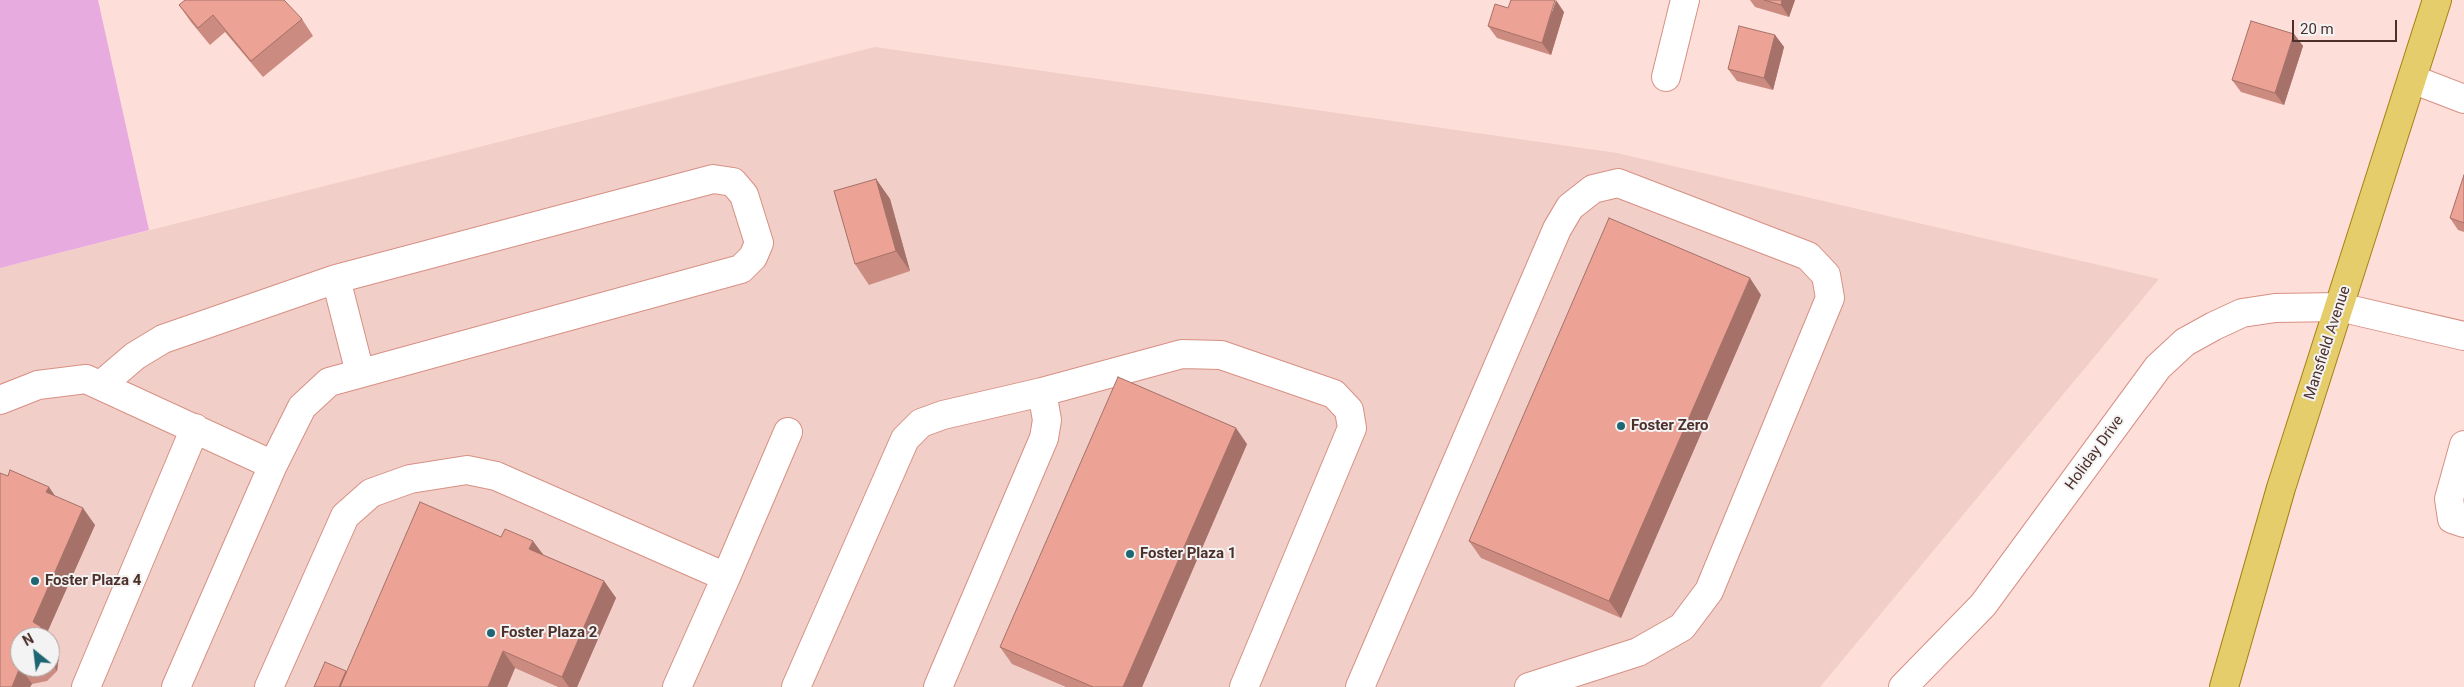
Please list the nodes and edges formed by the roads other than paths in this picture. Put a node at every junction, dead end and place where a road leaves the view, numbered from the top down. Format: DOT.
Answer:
graph roads {
  1 [pos="1685,0"];
  2 [pos="2437,0"];
  3 [pos="1666,77"];
  4 [pos="2412,79"];
  5 [pos="2464,99"];
  6 [pos="336,279"];
  7 [pos="2339,307"];
  8 [pos="2464,336"];
  9 [pos="360,373"];
  10 [pos="101,385"];
  11 [pos="1042,392"];
  12 [pos="0,400"];
  13 [pos="195,428"];
  14 [pos="788,432"];
  15 [pos="2464,445"];
  16 [pos="273,465"];
  17 [pos="2464,523"];
  18 [pos="726,577"];
  19 [pos="1916,682"];
  20 [pos="86,687"];
  21 [pos="176,687"];
  22 [pos="269,687"];
  23 [pos="677,687"];
  24 [pos="796,687"];
  25 [pos="938,687"];
  26 [pos="1244,687"];
  27 [pos="1360,687"];
  28 [pos="1529,687"];
  29 [pos="2224,687"];
  1 -- 3 [label="street"];
  2 -- 4 [label="main road, Mansfield Avenue"];
  4 -- 5 [label="street"];
  4 -- 7 [label="main road, Mansfield Avenue"];
  6 -- 9 [label="street"];
  6 -- 9 [label="street"];
  6 -- 10 [label="street"];
  7 -- 8 [label="street, Holiday Drive"];
  7 -- 19 [label="street, Holiday Drive"];
  7 -- 29 [label="main road, Mansfield Avenue"];
  9 -- 16 [label="street"];
  10 -- 12 [label="street"];
  10 -- 13 [label="street"];
  11 -- 24 [label="street"];
  11 -- 25 [label="street"];
  11 -- 26 [label="street"];
  13 -- 16 [label="street"];
  13 -- 20 [label="street"];
  14 -- 18 [label="street"];
  15 -- 17 [label="street"];
  16 -- 21 [label="street"];
  18 -- 22 [label="street"];
  18 -- 23 [label="street"];
  27 -- 28 [label="street"];
}
